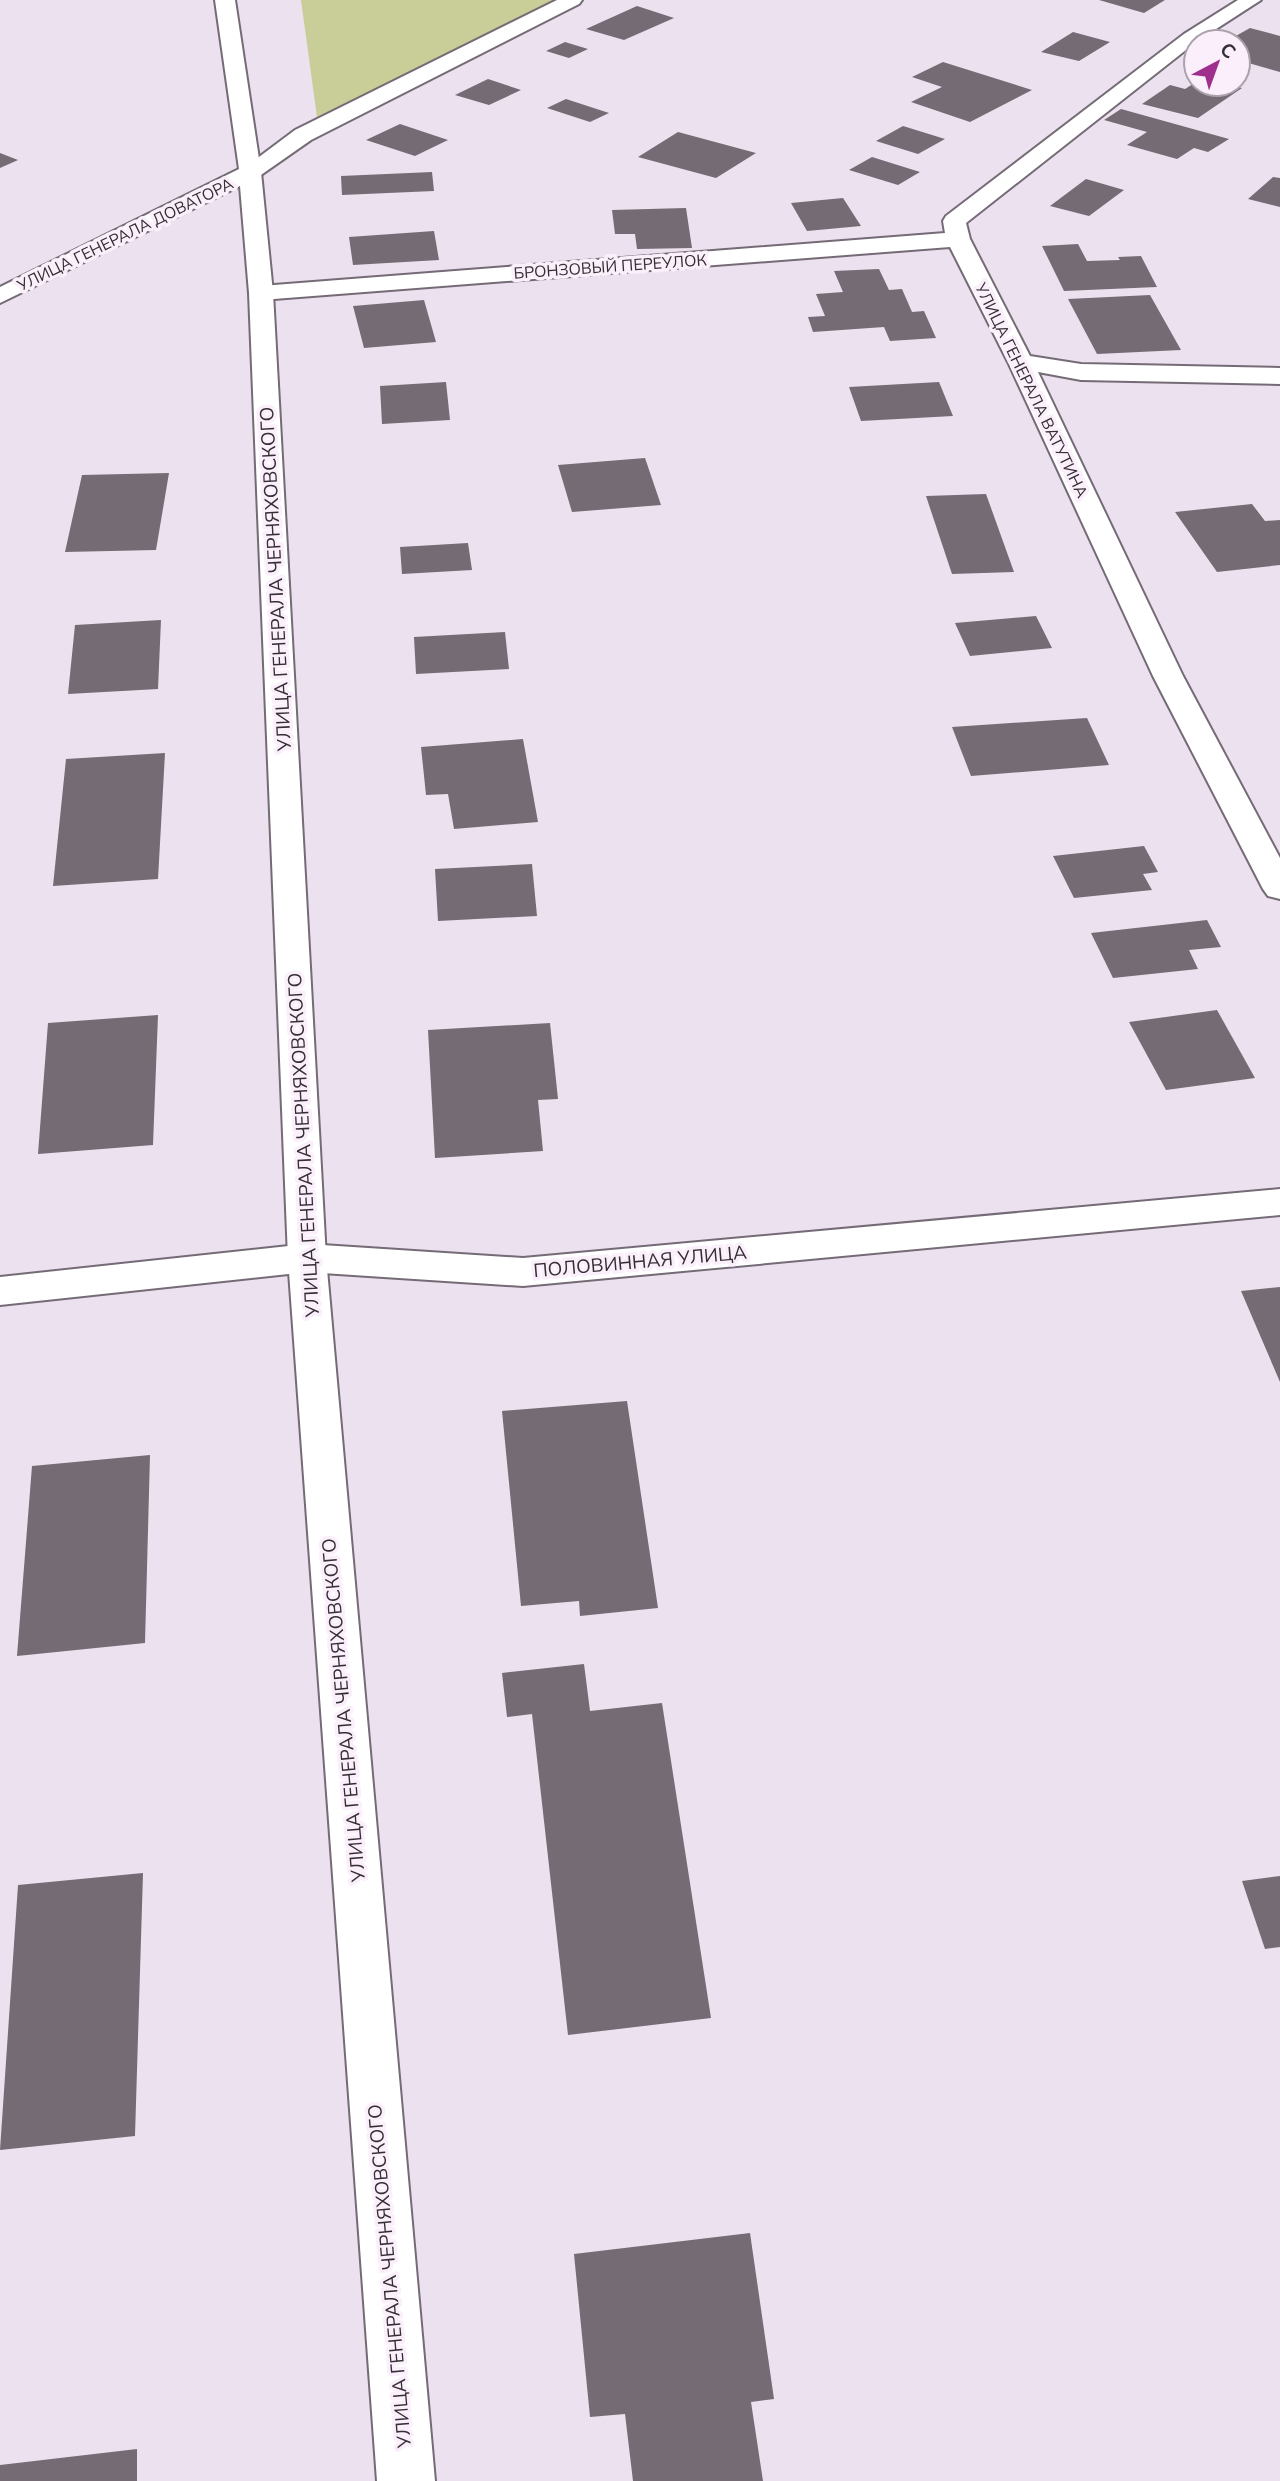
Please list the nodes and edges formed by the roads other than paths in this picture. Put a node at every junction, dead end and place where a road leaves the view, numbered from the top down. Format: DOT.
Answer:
graph roads {
  1 [pos="225,0"];
  2 [pos="572,0"];
  3 [pos="1251,0"];
  4 [pos="250,172"];
  5 [pos="958,239"];
  6 [pos="261,293"];
  7 [pos="0,296"];
  8 [pos="1021,362"];
  9 [pos="1280,376"];
  10 [pos="1280,889"];
  11 [pos="1280,1202"];
  12 [pos="307,1258"];
  13 [pos="0,1291"];
  14 [pos="406,2481"];
  1 -- 4 [label="street, УЛИЦА ГЕНЕРАЛА ЧЕРНЯХОВСКОГО"];
  2 -- 4 [label="street"];
  3 -- 5 [label="street"];
  4 -- 6 [label="street, УЛИЦА ГЕНЕРАЛА ЧЕРНЯХОВСКОГО"];
  4 -- 7 [label="street, УЛИЦА ГЕНЕРАЛА ДОВАТОРА"];
  5 -- 6 [label="street, БРОНЗОВЫЙ ПЕРЕУЛОК"];
  5 -- 8 [label="street, УЛИЦА ГЕНЕРАЛА ВАТУТИНА"];
  6 -- 12 [label="street, УЛИЦА ГЕНЕРАЛА ЧЕРНЯХОВСКОГО"];
  8 -- 9 [label="street"];
  8 -- 10 [label="street, УЛИЦА ГЕНЕРАЛА ВАТУТИНА"];
  11 -- 12 [label="street, ПОЛОВИННАЯ УЛИЦА"];
  12 -- 13 [label="street, ПОЛОВИННАЯ УЛИЦА"];
  12 -- 14 [label="street, УЛИЦА ГЕНЕРАЛА ЧЕРНЯХОВСКОГО"];
}
